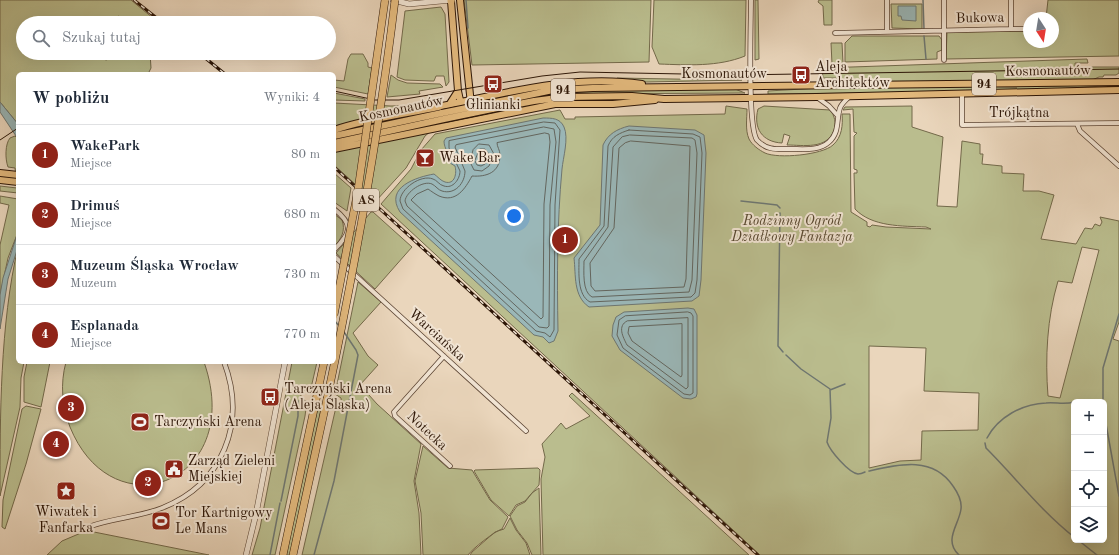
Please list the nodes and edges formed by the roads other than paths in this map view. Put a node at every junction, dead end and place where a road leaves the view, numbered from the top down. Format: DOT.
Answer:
graph roads {
  1 [pos="385,0"];
  2 [pos="394,0"];
  3 [pos="451,0"];
  4 [pos="751,0"];
  5 [pos="887,0"];
  6 [pos="944,0"];
  7 [pos="1011,0"];
  8 [pos="460,3"];
  9 [pos="1011,29"];
  10 [pos="1023,29"];
  11 [pos="944,30"];
  12 [pos="887,32"];
  13 [pos="835,33"];
  14 [pos="944,60"];
  15 [pos="1119,82"];
  16 [pos="655,86"];
  17 [pos="751,86"];
  18 [pos="1119,90"];
  19 [pos="458,91"];
  20 [pos="962,94"];
  21 [pos="850,96"];
  22 [pos="817,97"];
  23 [pos="752,98"];
  24 [pos="664,99"];
  25 [pos="470,100"];
  26 [pos="460,102"];
  27 [pos="449,105"];
  28 [pos="492,106"];
  29 [pos="443,116"];
  30 [pos="838,116"];
  31 [pos="469,121"];
  32 [pos="1119,123"];
  33 [pos="1077,124"];
  34 [pos="336,130"];
  35 [pos="336,136"];
  36 [pos="336,143"];
  37 [pos="336,149"];
  38 [pos="1119,166"];
  39 [pos="0,173"];
  40 [pos="16,174"];
  41 [pos="0,180"];
  42 [pos="16,182"];
  43 [pos="336,212"];
  44 [pos="336,248"];
  45 [pos="336,258"];
  46 [pos="336,305"];
  47 [pos="336,356"];
  48 [pos="444,356"];
  49 [pos="224,364"];
  50 [pos="285,364"];
  51 [pos="324,364"];
  52 [pos="334,364"];
  53 [pos="526,431"];
  54 [pos="450,466"];
  55 [pos="91,526"];
  56 [pos="246,555"];
  57 [pos="283,555"];
  58 [pos="293,555"];
  1 -- 46 [label="highway, A8, bridge"];
  2 -- 3 [label="street"];
  2 -- 47 [label="highway, A8, bridge"];
  3 -- 8 [label="street"];
  3 -- 19 [label="main road"];
  4 -- 17 [label="street"];
  5 -- 12 [label="street"];
  6 -- 11 [label="street"];
  7 -- 9 [label="street, Bukowa"];
  8 -- 25 [label="main road"];
  9 -- 10 [label="street"];
  9 -- 11 [label="street, Bukowa"];
  11 -- 12 [label="street, Bukowa"];
  11 -- 14 [label="street"];
  12 -- 13 [label="street, Bukowa"];
  15 -- 17 [label="main road, Kosmonautów / 94"];
  16 -- 17 [label="main road, Kosmonautów / 94"];
  16 -- 25 [label="main road"];
  16 -- 28 [label="main road, Kosmonautów / 94"];
  17 -- 23 [label="street"];
  18 -- 20 [label="main road, Kosmonautów / 94"];
  19 -- 26 [label="main road"];
  19 -- 27 [label="main road"];
  20 -- 21 [label="main road, Kosmonautów / 94"];
  20 -- 33 [label="street, Trójkątna"];
  21 -- 22 [label="main road, Kosmonautów / 94"];
  21 -- 30 [label="street"];
  22 -- 23 [label="main road, Kosmonautów / 94"];
  22 -- 30 [label="street"];
  23 -- 24 [label="main road, Kosmonautów / 94"];
  23 -- 30 [label="street"];
  24 -- 28 [label="main road, Kosmonautów / 94"];
  24 -- 31 [label="main road"];
  25 -- 26 [label="main road"];
  25 -- 31 [label="main road"];
  26 -- 27 [label="main road"];
  26 -- 31 [label="main road"];
  27 -- 34 [label="main road"];
  28 -- 29 [label="main road, Kosmonautów / 94, bridge"];
  29 -- 35 [label="main road, Kosmonautów / 94"];
  29 -- 36 [label="main road, Kosmonautów / 94"];
  31 -- 37 [label="main road"];
  32 -- 33 [label="street, Trójkątna"];
  33 -- 38 [label="street"];
  39 -- 40 [label="main road"];
  41 -- 42 [label="main road"];
  43 -- 44 [label="street"];
  45 -- 48 [label="street, Warciańska"];
  48 -- 53 [label="street, Warciańska"];
  48 -- 54 [label="street, Notecka"];
  49 -- 55 [label="street"];
  50 -- 56 [label="street"];
  51 -- 57 [label="highway"];
  52 -- 58 [label="highway, A8, bridge"];
}
